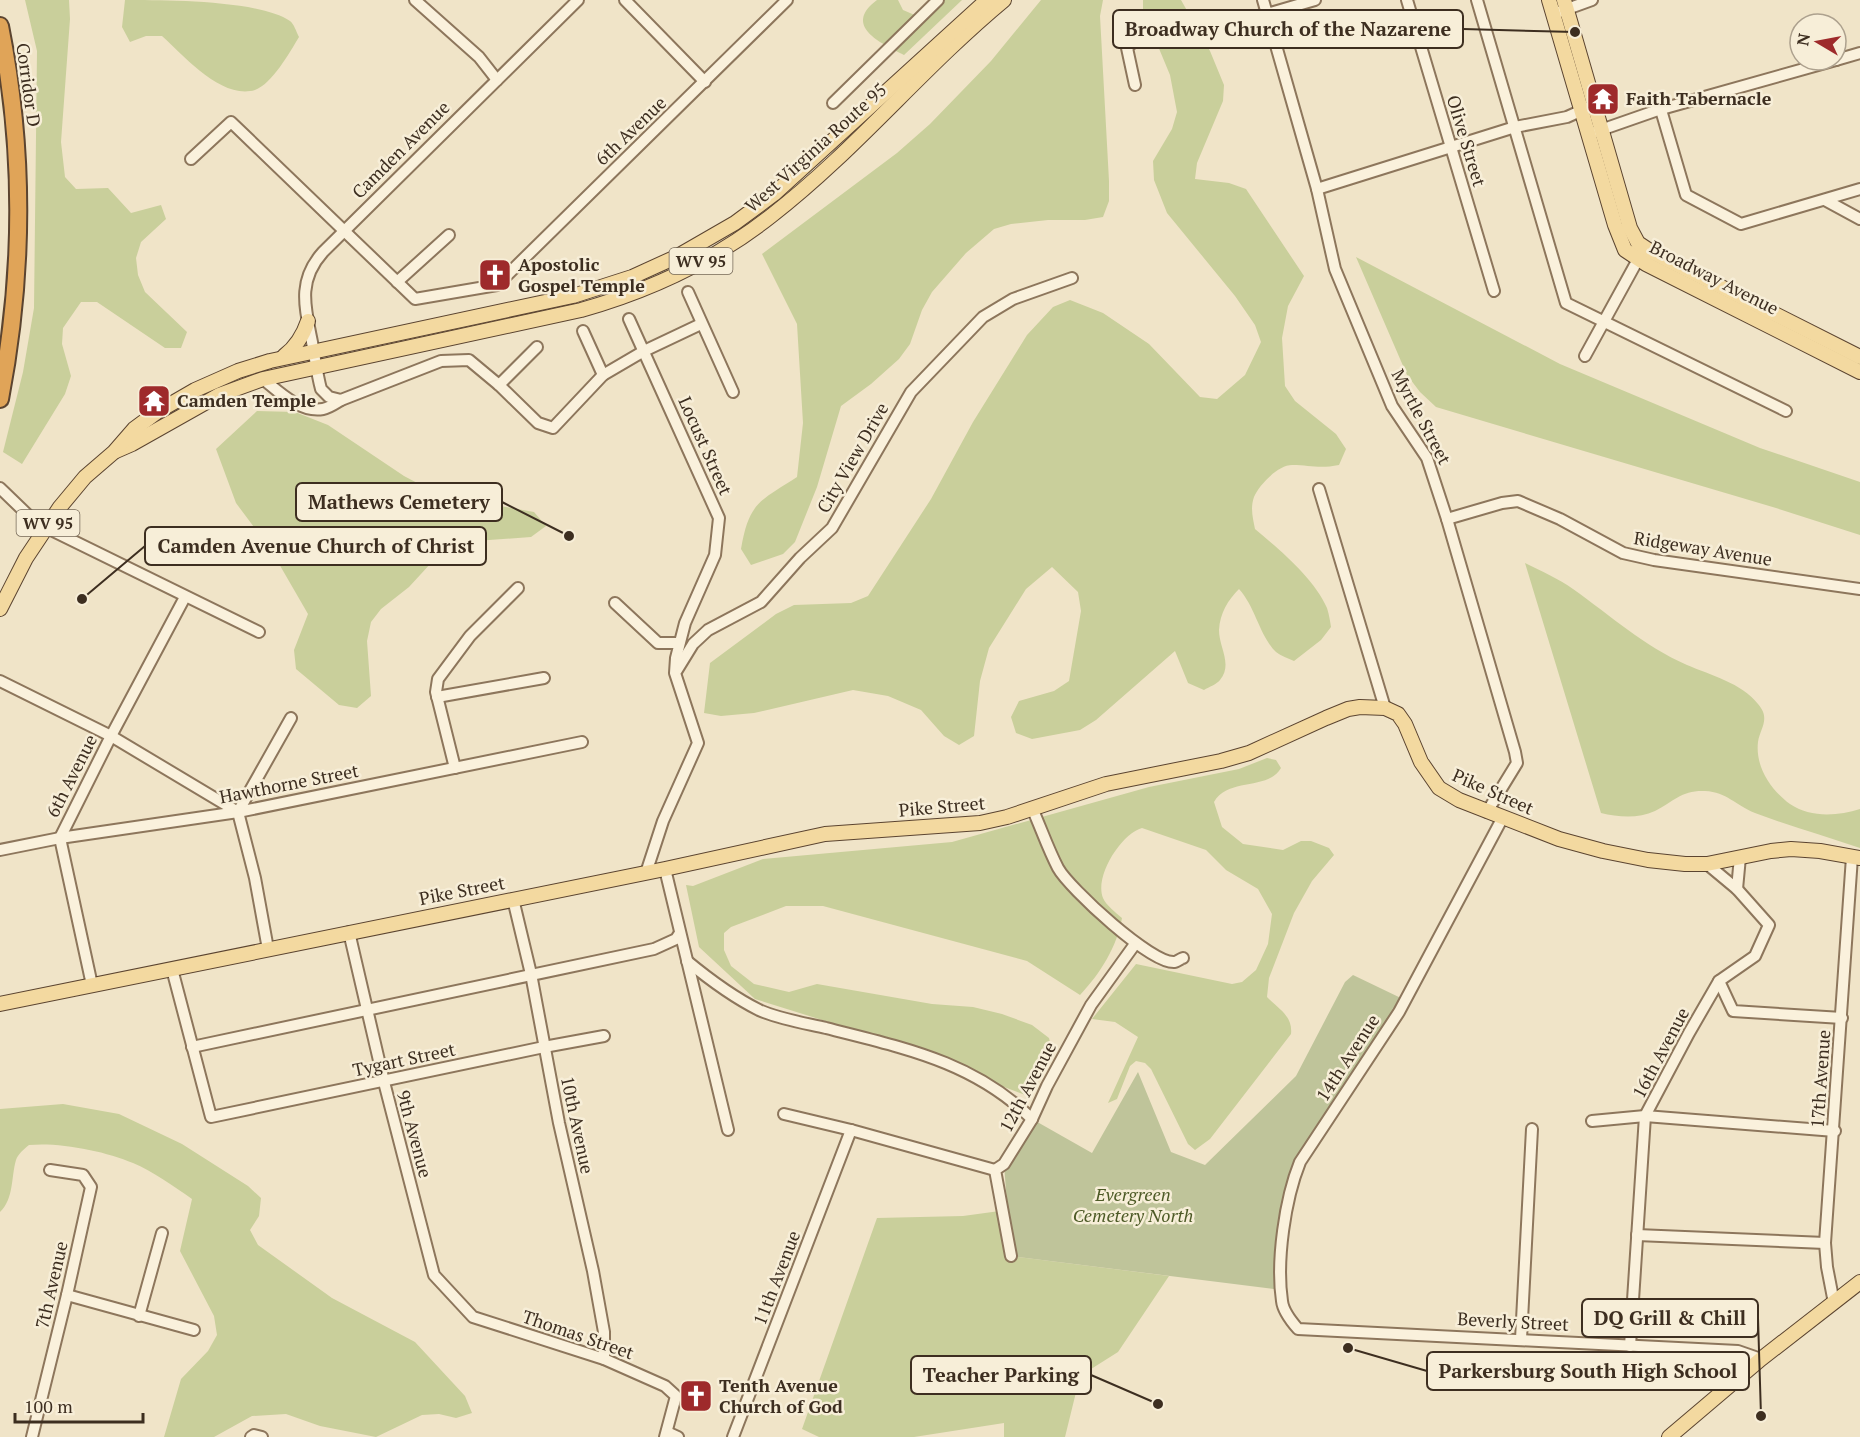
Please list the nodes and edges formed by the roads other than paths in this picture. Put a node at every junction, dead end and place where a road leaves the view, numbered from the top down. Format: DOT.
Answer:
graph roads {
  1 [pos="416,0"];
  2 [pos="578,0"];
  3 [pos="625,0"];
  4 [pos="787,0"];
  5 [pos="938,0"];
  6 [pos="987,0"];
  7 [pos="1004,0"];
  8 [pos="1263,0"];
  9 [pos="1315,0"];
  10 [pos="1407,0"];
  11 [pos="1477,0"];
  12 [pos="1549,0"];
  13 [pos="1592,0"];
  14 [pos="1561,8"];
  15 [pos="1267,14"];
  16 [pos="0,26"];
  17 [pos="1794,72"];
  18 [pos="497,80"];
  19 [pos="705,82"];
  20 [pos="1136,85"];
  21 [pos="833,102"];
  22 [pos="1588,108"];
  23 [pos="1661,110"];
  24 [pos="1515,127"];
  25 [pos="1595,132"];
  26 [pos="1451,147"];
  27 [pos="190,159"];
  28 [pos="1317,189"];
  29 [pos="1860,189"];
  30 [pos="1825,200"];
  31 [pos="1860,219"];
  32 [pos="346,230"];
  33 [pos="449,235"];
  34 [pos="1641,254"];
  35 [pos="1072,278"];
  36 [pos="397,282"];
  37 [pos="1494,291"];
  38 [pos="688,292"];
  39 [pos="629,320"];
  40 [pos="308,321"];
  41 [pos="1604,321"];
  42 [pos="701,324"];
  43 [pos="583,331"];
  44 [pos="537,347"];
  45 [pos="314,351"];
  46 [pos="644,351"];
  47 [pos="1585,356"];
  48 [pos="1860,357"];
  49 [pos="282,358"];
  50 [pos="316,366"];
  51 [pos="1860,372"];
  52 [pos="603,375"];
  53 [pos="263,379"];
  54 [pos="500,385"];
  55 [pos="733,392"];
  56 [pos="0,399"];
  57 [pos="341,400"];
  58 [pos="1786,411"];
  59 [pos="114,452"];
  60 [pos="0,488"];
  61 [pos="1319,489"];
  62 [pos="1447,519"];
  63 [pos="45,527"];
  64 [pos="518,588"];
  65 [pos="1860,590"];
  66 [pos="185,597"];
  67 [pos="615,603"];
  68 [pos="0,609"];
  69 [pos="259,632"];
  70 [pos="679,643"];
  71 [pos="675,673"];
  72 [pos="544,678"];
  73 [pos="0,681"];
  74 [pos="437,697"];
  75 [pos="1385,708"];
  76 [pos="291,718"];
  77 [pos="111,736"];
  78 [pos="582,742"];
  79 [pos="455,768"];
  80 [pos="1032,808"];
  81 [pos="238,812"];
  82 [pos="1487,812"];
  83 [pos="1503,817"];
  84 [pos="60,838"];
  85 [pos="0,850"];
  86 [pos="1740,857"];
  87 [pos="1856,857"];
  88 [pos="1707,864"];
  89 [pos="665,869"];
  90 [pos="646,873"];
  91 [pos="1737,889"];
  92 [pos="513,899"];
  93 [pos="349,932"];
  94 [pos="681,933"];
  95 [pos="1135,944"];
  96 [pos="268,949"];
  97 [pos="1183,958"];
  98 [pos="687,962"];
  99 [pos="172,969"];
  100 [pos="531,974"];
  101 [pos="1719,981"];
  102 [pos="92,985"];
  103 [pos="0,1004"];
  104 [pos="368,1011"];
  105 [pos="1842,1018"];
  106 [pos="604,1036"];
  107 [pos="192,1047"];
  108 [pos="544,1047"];
  109 [pos="384,1082"];
  110 [pos="784,1114"];
  111 [pos="1645,1116"];
  112 [pos="1032,1119"];
  113 [pos="1592,1121"];
  114 [pos="1532,1129"];
  115 [pos="728,1130"];
  116 [pos="851,1130"];
  117 [pos="1834,1131"];
  118 [pos="50,1170"];
  119 [pos="995,1170"];
  120 [pos="162,1233"];
  121 [pos="1637,1235"];
  122 [pos="1826,1243"];
  123 [pos="1011,1256"];
  124 [pos="434,1275"];
  125 [pos="1860,1282"];
  126 [pos="67,1295"];
  127 [pos="1834,1303"];
  128 [pos="139,1316"];
  129 [pos="1298,1329"];
  130 [pos="194,1330"];
  131 [pos="1521,1339"];
  132 [pos="1630,1346"];
  133 [pos="604,1359"];
  134 [pos="1761,1359"];
  135 [pos="666,1435"];
  136 [pos="32,1437"];
  137 [pos="252,1437"];
  138 [pos="262,1437"];
  139 [pos="678,1437"];
  140 [pos="733,1437"];
  141 [pos="1669,1437"];
  1 -- 18 [label="street"];
  2 -- 18 [label="street, Camden Avenue"];
  3 -- 19 [label="street"];
  4 -- 19 [label="street, 6th Avenue"];
  5 -- 21 [label="street"];
  6 -- 45 [label="main road, West Virginia Route 95 / WV 95"];
  7 -- 50 [label="main road, West Virginia Route 95 / WV 95"];
  8 -- 15 [label="street, Myrtle Street"];
  9 -- 15 [label="street"];
  10 -- 26 [label="street, Olive Street"];
  11 -- 24 [label="street"];
  12 -- 14 [label="main road, Broadway Avenue"];
  13 -- 14 [label="street"];
  14 -- 22 [label="main road, Broadway Avenue"];
  15 -- 20 [label="street"];
  15 -- 28 [label="street, Myrtle Street"];
  16 -- 56 [label="highway, Corridor D"];
  17 -- 23 [label="street"];
  18 -- 32 [label="street, Camden Avenue"];
  19 -- 36 [label="street, 6th Avenue"];
  22 -- 24 [label="street"];
  22 -- 25 [label="main road, Broadway Avenue"];
  23 -- 25 [label="street"];
  23 -- 30 [label="street"];
  24 -- 26 [label="street"];
  24 -- 41 [label="street"];
  25 -- 34 [label="main road, Broadway Avenue"];
  26 -- 28 [label="street"];
  26 -- 37 [label="street, Olive Street"];
  27 -- 32 [label="street"];
  28 -- 62 [label="street, Myrtle Street"];
  29 -- 30 [label="street"];
  30 -- 31 [label="street"];
  32 -- 36 [label="street"];
  32 -- 40 [label="street, Camden Avenue"];
  33 -- 36 [label="street"];
  34 -- 41 [label="street"];
  34 -- 48 [label="main road, Broadway Avenue"];
  34 -- 51 [label="main road, Broadway Avenue"];
  35 -- 71 [label="street, City View Drive"];
  38 -- 42 [label="street"];
  39 -- 46 [label="street, Locust Street"];
  40 -- 45 [label="street, Camden Avenue"];
  40 -- 49 [label="main road"];
  41 -- 47 [label="street"];
  41 -- 58 [label="street"];
  42 -- 46 [label="street"];
  42 -- 55 [label="street"];
  43 -- 52 [label="street"];
  44 -- 54 [label="street"];
  45 -- 49 [label="main road, WV 95"];
  45 -- 50 [label="street, Camden Avenue"];
  46 -- 52 [label="street"];
  46 -- 70 [label="street, Locust Street"];
  49 -- 59 [label="main road, WV 95"];
  50 -- 53 [label="main road, WV 95"];
  50 -- 57 [label="street, Camden Avenue"];
  52 -- 54 [label="street"];
  53 -- 57 [label="street"];
  53 -- 59 [label="main road, WV 95"];
  54 -- 57 [label="street"];
  59 -- 63 [label="main road, WV 95"];
  60 -- 63 [label="street"];
  61 -- 75 [label="street"];
  62 -- 65 [label="street, Ridgeway Avenue"];
  62 -- 82 [label="street, Myrtle Street"];
  63 -- 66 [label="street"];
  63 -- 68 [label="main road, WV 95"];
  64 -- 74 [label="street"];
  66 -- 69 [label="street"];
  66 -- 77 [label="street, 6th Avenue"];
  67 -- 70 [label="street"];
  70 -- 71 [label="street, Locust Street"];
  71 -- 90 [label="street"];
  72 -- 74 [label="street"];
  73 -- 77 [label="street"];
  74 -- 79 [label="street"];
  75 -- 80 [label="main road, Pike Street"];
  75 -- 82 [label="main road, Pike Street"];
  76 -- 81 [label="street"];
  77 -- 81 [label="street"];
  77 -- 84 [label="street, 6th Avenue"];
  78 -- 79 [label="street, Hawthorne Street"];
  79 -- 81 [label="street, Hawthorne Street"];
  80 -- 89 [label="main road, Pike Street"];
  80 -- 95 [label="street"];
  81 -- 84 [label="street, Hawthorne Street"];
  81 -- 96 [label="street"];
  82 -- 83 [label="main road, Pike Street"];
  83 -- 88 [label="main road, Pike Street"];
  83 -- 129 [label="street, 14th Avenue"];
  84 -- 85 [label="street, Hawthorne Street"];
  84 -- 102 [label="street, 6th Avenue"];
  86 -- 87 [label="main road, Pike Street"];
  86 -- 88 [label="main road, Pike Street"];
  86 -- 91 [label="street"];
  87 -- 105 [label="street, 17th Avenue"];
  88 -- 91 [label="street, 16th Avenue"];
  89 -- 90 [label="main road, Pike Street"];
  89 -- 94 [label="street"];
  90 -- 92 [label="main road, Pike Street"];
  91 -- 101 [label="street, 16th Avenue"];
  92 -- 93 [label="main road, Pike Street"];
  92 -- 100 [label="street, 10th Avenue"];
  93 -- 96 [label="main road, Pike Street"];
  93 -- 104 [label="street, 9th Avenue"];
  94 -- 98 [label="street"];
  94 -- 100 [label="street"];
  95 -- 97 [label="street"];
  95 -- 112 [label="street, 12th Avenue"];
  96 -- 99 [label="main road, Pike Street"];
  98 -- 112 [label="street"];
  98 -- 115 [label="street"];
  99 -- 102 [label="main road, Pike Street"];
  99 -- 107 [label="street"];
  100 -- 104 [label="street"];
  100 -- 108 [label="street, 10th Avenue"];
  101 -- 105 [label="street"];
  101 -- 111 [label="street, 16th Avenue"];
  102 -- 103 [label="main road, Pike Street"];
  104 -- 107 [label="street"];
  104 -- 109 [label="street, 9th Avenue"];
  105 -- 117 [label="street, 17th Avenue"];
  106 -- 108 [label="street, Tygart Street"];
  107 -- 109 [label="street, Tygart Street"];
  108 -- 109 [label="street, Tygart Street"];
  108 -- 133 [label="street, 10th Avenue"];
  109 -- 124 [label="street, 9th Avenue"];
  110 -- 116 [label="street"];
  111 -- 113 [label="street"];
  111 -- 117 [label="street"];
  111 -- 121 [label="street, 16th Avenue"];
  112 -- 119 [label="street, 12th Avenue"];
  114 -- 131 [label="street"];
  116 -- 119 [label="street"];
  116 -- 140 [label="street, 11th Avenue"];
  117 -- 122 [label="street, 17th Avenue"];
  118 -- 126 [label="street, 7th Avenue"];
  119 -- 123 [label="street"];
  120 -- 128 [label="street"];
  121 -- 122 [label="street"];
  121 -- 132 [label="street, 16th Avenue"];
  122 -- 127 [label="street, 17th Avenue"];
  124 -- 133 [label="street, Thomas Street"];
  125 -- 127 [label="main road"];
  126 -- 128 [label="street"];
  126 -- 136 [label="street, 7th Avenue"];
  127 -- 134 [label="main road"];
  128 -- 130 [label="street"];
  129 -- 131 [label="street, Beverly Street"];
  131 -- 132 [label="street, Beverly Street"];
  132 -- 134 [label="street, Beverly Street"];
  133 -- 135 [label="street, Thomas Street"];
  134 -- 141 [label="main road"];
  135 -- 139 [label="street, Thomas Street"];
  137 -- 138 [label="street"];
}
